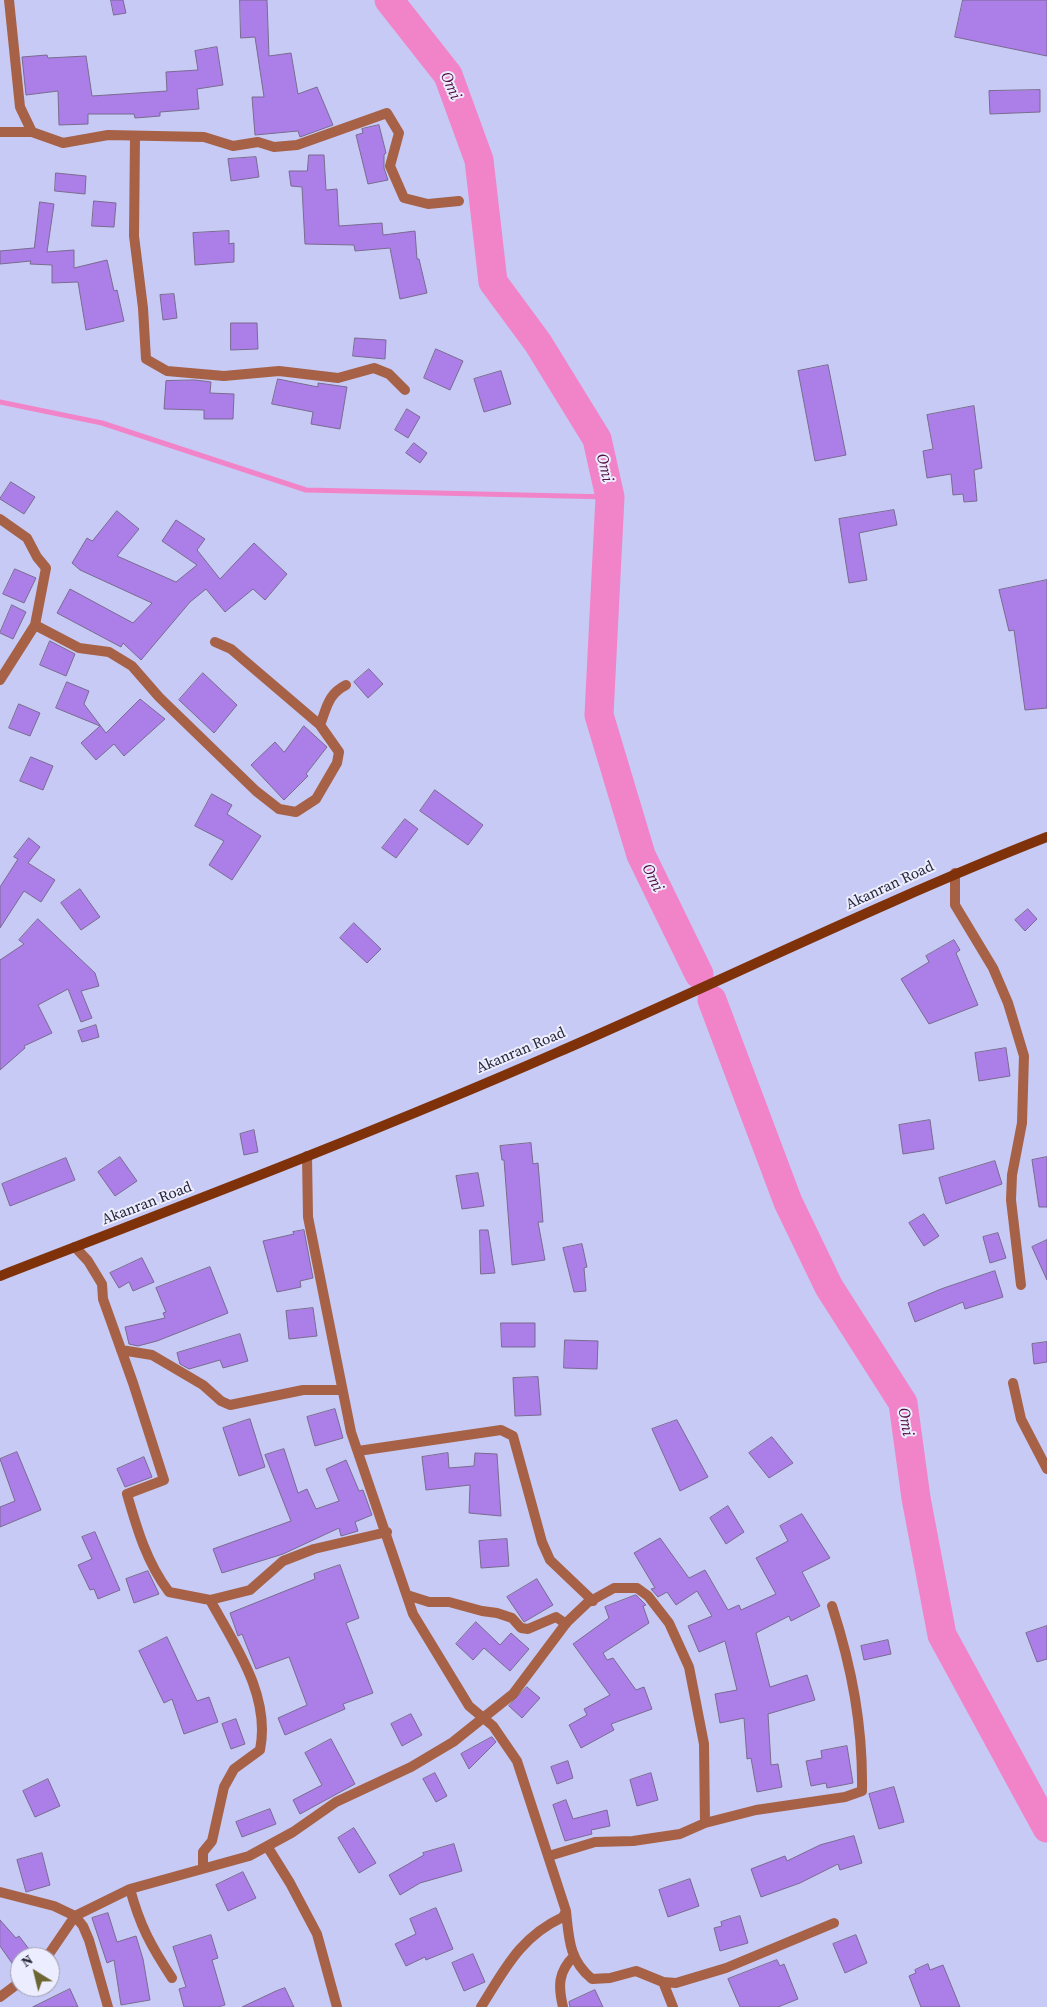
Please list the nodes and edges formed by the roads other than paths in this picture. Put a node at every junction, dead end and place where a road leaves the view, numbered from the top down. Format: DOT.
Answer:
graph roads {
  1 [pos="9,0"];
  2 [pos="0,132"];
  3 [pos="32,132"];
  4 [pos="135,136"];
  5 [pos="459,201"];
  6 [pos="405,390"];
  7 [pos="0,519"];
  8 [pos="34,625"];
  9 [pos="215,642"];
  10 [pos="0,680"];
  11 [pos="346,685"];
  12 [pos="320,725"];
  13 [pos="1047,837"];
  14 [pos="955,873"];
  15 [pos="307,1156"];
  16 [pos="75,1247"];
  17 [pos="0,1276"];
  18 [pos="1021,1285"];
  19 [pos="121,1350"];
  20 [pos="1013,1383"];
  21 [pos="342,1390"];
  22 [pos="358,1451"];
  23 [pos="1047,1469"];
  24 [pos="387,1532"];
  25 [pos="407,1595"];
  26 [pos="210,1600"];
  27 [pos="593,1601"];
  28 [pos="832,1606"];
  29 [pos="566,1624"];
  30 [pos="483,1720"];
  31 [pos="705,1823"];
  32 [pos="267,1846"];
  33 [pos="549,1856"];
  34 [pos="203,1868"];
  35 [pos="130,1889"];
  36 [pos="0,1892"];
  37 [pos="566,1910"];
  38 [pos="75,1916"];
  39 [pos="834,1923"];
  40 [pos="54,1947"];
  41 [pos="574,1956"];
  42 [pos="172,1978"];
  43 [pos="663,1982"];
  44 [pos="108,2007"];
  45 [pos="337,2007"];
  46 [pos="481,2007"];
  47 [pos="563,2007"];
  48 [pos="673,2007"];
  1 -- 3 [label="street"];
  2 -- 3 [label="street"];
  3 -- 4 [label="street"];
  4 -- 5 [label="street"];
  4 -- 6 [label="street"];
  7 -- 8 [label="street"];
  8 -- 10 [label="street"];
  8 -- 12 [label="street"];
  9 -- 12 [label="street"];
  11 -- 12 [label="street"];
  13 -- 14 [label="main road, Akanran Road"];
  14 -- 15 [label="main road, Akanran Road"];
  14 -- 18 [label="street"];
  15 -- 16 [label="main road, Akanran Road"];
  15 -- 21 [label="street"];
  16 -- 17 [label="main road, Akanran Road"];
  16 -- 19 [label="street"];
  19 -- 21 [label="street"];
  19 -- 26 [label="street"];
  20 -- 23 [label="street"];
  21 -- 22 [label="street"];
  22 -- 24 [label="street"];
  22 -- 27 [label="street"];
  24 -- 25 [label="street"];
  24 -- 26 [label="street"];
  25 -- 29 [label="street"];
  25 -- 30 [label="street"];
  26 -- 34 [label="street"];
  27 -- 29 [label="street"];
  27 -- 31 [label="street"];
  28 -- 31 [label="street"];
  29 -- 30 [label="street"];
  30 -- 32 [label="street"];
  30 -- 33 [label="street"];
  31 -- 33 [label="street"];
  32 -- 34 [label="street"];
  32 -- 45 [label="street"];
  33 -- 37 [label="street"];
  34 -- 35 [label="street"];
  35 -- 38 [label="street"];
  35 -- 42 [label="street"];
  36 -- 38 [label="street"];
  37 -- 41 [label="street"];
  37 -- 46 [label="street"];
  38 -- 40 [label="street"];
  38 -- 44 [label="street"];
  39 -- 43 [label="street"];
  41 -- 43 [label="street"];
  41 -- 47 [label="street"];
  43 -- 48 [label="street"];
}
